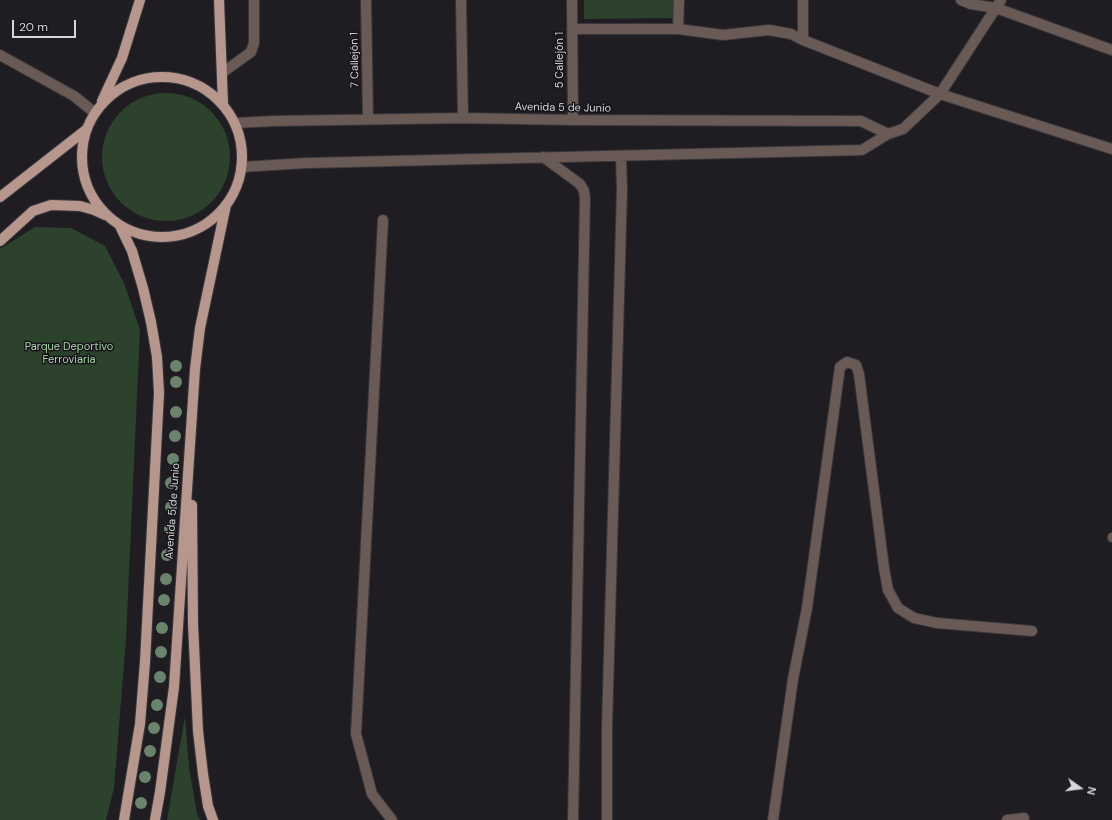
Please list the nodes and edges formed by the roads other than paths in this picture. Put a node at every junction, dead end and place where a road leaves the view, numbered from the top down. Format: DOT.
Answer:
graph roads {
  1 [pos="140,0"];
  2 [pos="219,0"];
  3 [pos="254,0"];
  4 [pos="366,0"];
  5 [pos="461,0"];
  6 [pos="572,0"];
  7 [pos="679,0"];
  8 [pos="803,0"];
  9 [pos="961,0"];
  10 [pos="998,4"];
  11 [pos="572,29"];
  12 [pos="678,29"];
  13 [pos="803,40"];
  14 [pos="1112,50"];
  15 [pos="0,55"];
  16 [pos="222,73"];
  17 [pos="940,94"];
  18 [pos="223,104"];
  19 [pos="98,109"];
  20 [pos="463,118"];
  21 [pos="368,119"];
  22 [pos="573,120"];
  23 [pos="235,123"];
  24 [pos="87,129"];
  25 [pos="888,134"];
  26 [pos="1112,149"];
  27 [pos="621,156"];
  28 [pos="543,157"];
  29 [pos="241,167"];
  30 [pos="0,197"];
  31 [pos="226,205"];
  32 [pos="108,216"];
  33 [pos="382,220"];
  34 [pos="120,226"];
  35 [pos="0,241"];
  36 [pos="191,422"];
  37 [pos="1032,631"];
  38 [pos="1024,818"];
  39 [pos="124,820"];
  40 [pos="155,820"];
  41 [pos="213,820"];
  42 [pos="392,820"];
  43 [pos="573,820"];
  44 [pos="606,820"];
  45 [pos="773,820"];
  46 [pos="1007,820"];
  1 -- 19 [label="main road"];
  2 -- 16 [label="main road"];
  3 -- 16 [label="street"];
  4 -- 21 [label="street, 7 Callejón 1"];
  5 -- 20 [label="street"];
  6 -- 11 [label="street, 5 Callejón 1"];
  7 -- 12 [label="street"];
  8 -- 13 [label="street"];
  9 -- 10 [label="street"];
  10 -- 14 [label="street"];
  10 -- 17 [label="street"];
  11 -- 12 [label="street"];
  11 -- 22 [label="street, 5 Callejón 1"];
  12 -- 13 [label="street"];
  13 -- 17 [label="street"];
  15 -- 19 [label="street"];
  16 -- 18 [label="main road"];
  17 -- 25 [label="street"];
  17 -- 26 [label="street"];
  18 -- 19 [label="main road"];
  18 -- 23 [label="main road"];
  19 -- 24 [label="main road"];
  20 -- 21 [label="street, Avenida 5 de Junio"];
  20 -- 22 [label="street, Avenida 5 de Junio"];
  21 -- 23 [label="street, Avenida 5 de Junio"];
  22 -- 25 [label="street, Avenida 5 de Junio"];
  23 -- 29 [label="main road"];
  24 -- 30 [label="main road"];
  24 -- 32 [label="main road"];
  25 -- 27 [label="street"];
  27 -- 28 [label="street"];
  27 -- 44 [label="street"];
  28 -- 29 [label="street"];
  28 -- 43 [label="street"];
  29 -- 31 [label="main road"];
  31 -- 34 [label="main road"];
  31 -- 36 [label="main road, Avenida 5 de Junio"];
  32 -- 34 [label="main road"];
  32 -- 35 [label="main road"];
  33 -- 42 [label="street"];
  34 -- 39 [label="main road, Avenida 5 de Junio"];
  36 -- 40 [label="main road, Avenida 5 de Junio"];
  36 -- 41 [label="main road"];
  37 -- 45 [label="street"];
  38 -- 46 [label="street"];
}
